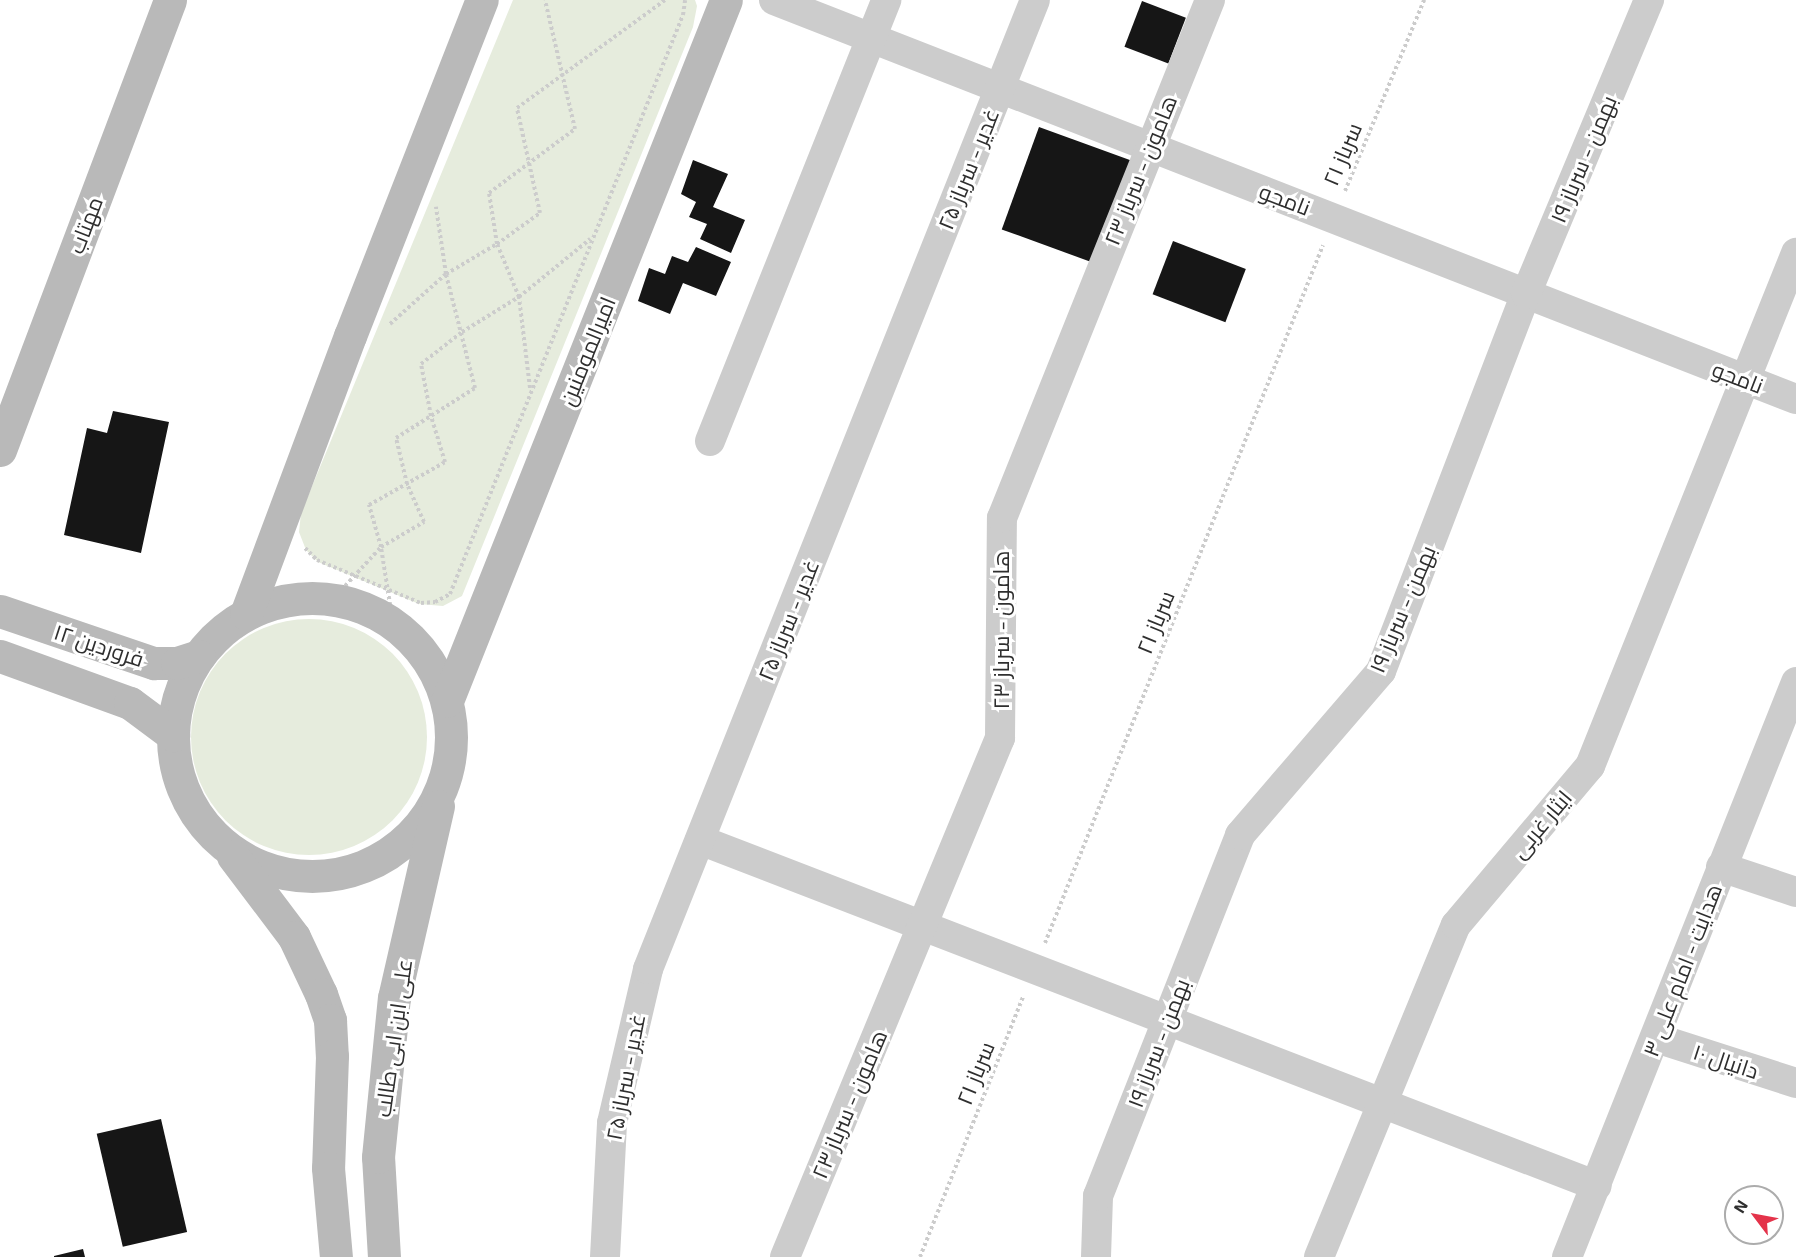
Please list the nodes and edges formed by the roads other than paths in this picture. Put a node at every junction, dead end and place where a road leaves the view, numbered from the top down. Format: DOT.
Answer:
graph roads {
  1 [pos="170,0"];
  2 [pos="482,0"];
  3 [pos="726,0"];
  4 [pos="774,0"];
  5 [pos="886,0"];
  6 [pos="1035,0"];
  7 [pos="1210,0"];
  8 [pos="1649,0"];
  9 [pos="871,39"];
  10 [pos="1000,88"];
  11 [pos="1149,146"];
  12 [pos="1796,253"];
  13 [pos="1526,294"];
  14 [pos="1744,379"];
  15 [pos="1796,399"];
  16 [pos="710,441"];
  17 [pos="0,450"];
  18 [pos="0,611"];
  19 [pos="246,614"];
  20 [pos="0,656"];
  21 [pos="199,656"];
  22 [pos="1796,682"];
  23 [pos="447,701"];
  24 [pos="173,735"];
  25 [pos="443,786"];
  26 [pos="700,840"];
  27 [pos="226,848"];
  28 [pos="1721,867"];
  29 [pos="1796,892"];
  30 [pos="922,926"];
  31 [pos="1167,1021"];
  32 [pos="1656,1038"];
  33 [pos="1794,1077"];
  34 [pos="1383,1104"];
  35 [pos="1596,1186"];
  36 [pos="336,1257"];
  37 [pos="384,1257"];
  38 [pos="605,1257"];
  39 [pos="785,1257"];
  40 [pos="1096,1257"];
  41 [pos="1318,1257"];
  42 [pos="1567,1257"];
  1 -- 17 [label="street, مهتاب"];
  2 -- 19 [label="street"];
  3 -- 23 [label="street, امیرالمومنین"];
  4 -- 9 [label="street, نامجو"];
  5 -- 9 [label="street"];
  6 -- 10 [label="street, غدیر - سرباز ۲۵"];
  7 -- 11 [label="street, هامون - سرباز ۲۳"];
  8 -- 13 [label="street, بهمن - سرباز ۱۹"];
  9 -- 10 [label="street, نامجو"];
  9 -- 16 [label="street"];
  10 -- 11 [label="street, نامجو"];
  10 -- 26 [label="street, غدیر - سرباز ۲۵"];
  11 -- 13 [label="street, نامجو"];
  11 -- 30 [label="street, هامون - سرباز ۲۳"];
  12 -- 14 [label="street, ایثار غربی"];
  13 -- 14 [label="street, نامجو"];
  13 -- 31 [label="street, بهمن - سرباز ۱۹"];
  14 -- 15 [label="street, نامجو"];
  14 -- 34 [label="street, ایثار غربی"];
  18 -- 21 [label="street, ۱۲ فروردین"];
  19 -- 21 [label="street"];
  19 -- 23 [label="street"];
  20 -- 24 [label="street, ۱۲ فروردین"];
  21 -- 24 [label="street"];
  22 -- 28 [label="street, هدایت - امام علی ۳"];
  23 -- 25 [label="street, علی ابن ابی طالب"];
  24 -- 27 [label="street"];
  25 -- 27 [label="street"];
  25 -- 37 [label="street, علی ابن ابی طالب"];
  26 -- 30 [label="street"];
  26 -- 38 [label="street, غدیر - سرباز ۲۵"];
  27 -- 36 [label="street"];
  28 -- 29 [label="street"];
  28 -- 32 [label="street, هدایت - امام علی ۳"];
  30 -- 31 [label="street"];
  30 -- 39 [label="street, هامون - سرباز ۲۳"];
  31 -- 34 [label="street"];
  31 -- 40 [label="street, بهمن - سرباز ۱۹"];
  32 -- 33 [label="street, دانیال ۱۰"];
  32 -- 35 [label="street, هدایت - امام علی ۳"];
  34 -- 35 [label="street"];
  34 -- 41 [label="street, ایثار غربی"];
  35 -- 42 [label="street, هدایت - امام علی ۳"];
}
